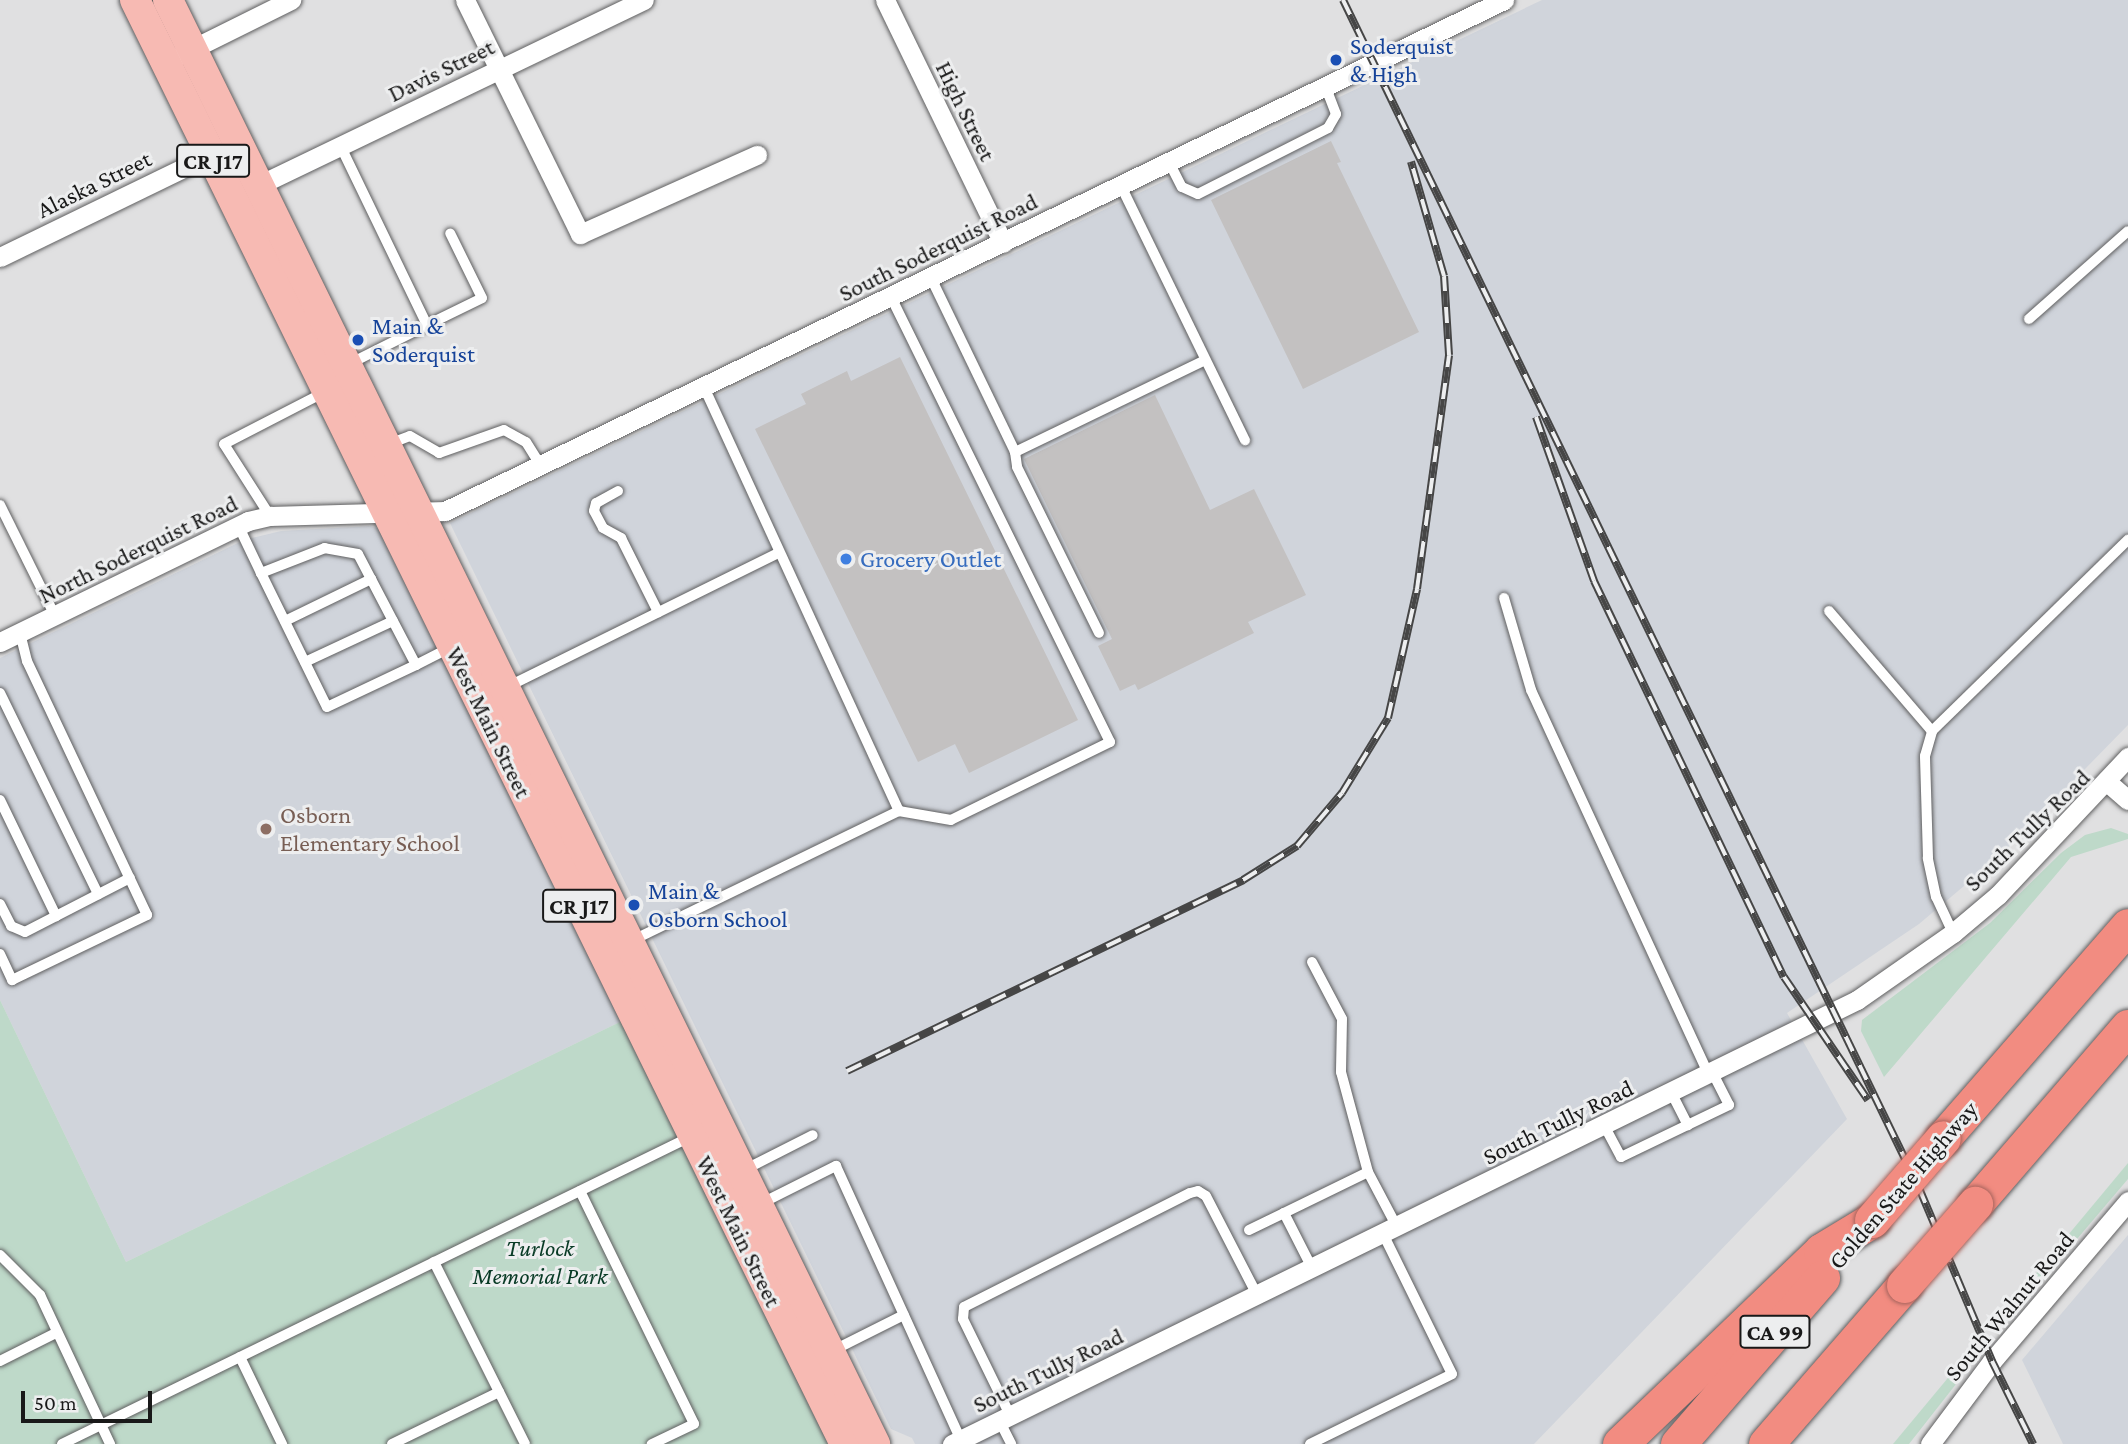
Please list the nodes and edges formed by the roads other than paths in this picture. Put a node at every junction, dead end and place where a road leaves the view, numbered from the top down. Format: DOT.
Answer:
graph roads {
  1 [pos="135,0"];
  2 [pos="168,0"];
  3 [pos="291,0"];
  4 [pos="465,0"];
  5 [pos="644,0"];
  6 [pos="885,0"];
  7 [pos="1504,0"];
  8 [pos="192,49"];
  9 [pos="165,62"];
  10 [pos="498,69"];
  11 [pos="1325,86"];
  12 [pos="340,145"];
  13 [pos="210,155"];
  14 [pos="757,155"];
  15 [pos="1169,162"];
  16 [pos="259,185"];
  17 [pos="1121,186"];
  18 [pos="2128,231"];
  19 [pos="450,233"];
  20 [pos="1003,243"];
  21 [pos="0,257"];
  22 [pos="931,278"];
  23 [pos="891,297"];
  24 [pos="2029,318"];
  25 [pos="427,325"];
  26 [pos="1205,360"];
  27 [pos="347,364"];
  28 [pos="704,388"];
  29 [pos="326,391"];
  30 [pos="1244,440"];
  31 [pos="386,445"];
  32 [pos="1015,452"];
  33 [pos="541,466"];
  34 [pos="618,491"];
  35 [pos="0,505"];
  36 [pos="386,511"];
  37 [pos="418,511"];
  38 [pos="270,516"];
  39 [pos="238,525"];
  40 [pos="2128,540"];
  41 [pos="778,553"];
  42 [pos="261,573"];
  43 [pos="371,579"];
  44 [pos="1504,598"];
  45 [pos="1829,611"];
  46 [pos="658,612"];
  47 [pos="55,616"];
  48 [pos="285,621"];
  49 [pos="393,621"];
  50 [pos="20,632"];
  51 [pos="1099,633"];
  52 [pos="0,642"];
  53 [pos="453,647"];
  54 [pos="305,662"];
  55 [pos="416,666"];
  56 [pos="506,687"];
  57 [pos="0,693"];
  58 [pos="1932,731"];
  59 [pos="2128,757"];
  60 [pos="2106,781"];
  61 [pos="0,800"];
  62 [pos="2128,800"];
  63 [pos="898,811"];
  64 [pos="130,878"];
  65 [pos="98,894"];
  66 [pos="0,904"];
  67 [pos="56,916"];
  68 [pos="2128,926"];
  69 [pos="1953,933"];
  70 [pos="630,942"];
  71 [pos="0,954"];
  72 [pos="1312,962"];
  73 [pos="2128,1027"];
  74 [pos="1711,1075"];
  75 [pos="1672,1094"];
  76 [pos="1688,1125"];
  77 [pos="1605,1127"];
  78 [pos="813,1135"];
  79 [pos="692,1136"];
  80 [pos="1368,1172"];
  81 [pos="729,1177"];
  82 [pos="580,1191"];
  83 [pos="2128,1201"];
  84 [pos="759,1205"];
  85 [pos="1284,1213"];
  86 [pos="1872,1220"];
  87 [pos="1249,1230"];
  88 [pos="1390,1231"];
  89 [pos="0,1255"];
  90 [pos="433,1262"];
  91 [pos="1312,1268"];
  92 [pos="1257,1296"];
  93 [pos="904,1315"];
  94 [pos="56,1333"];
  95 [pos="1856,1340"];
  96 [pos="831,1352"];
  97 [pos="240,1357"];
  98 [pos="0,1361"];
  99 [pos="499,1392"];
  100 [pos="1004,1417"];
  101 [pos="101,1425"];
  102 [pos="959,1442"];
  103 [pos="62,1444"];
  104 [pos="110,1444"];
  105 [pos="282,1444"];
  106 [pos="392,1444"];
  107 [pos="525,1444"];
  108 [pos="652,1444"];
  109 [pos="845,1444"];
  110 [pos="875,1444"];
  111 [pos="1011,1444"];
  112 [pos="1310,1444"];
  113 [pos="1620,1444"];
  114 [pos="1678,1444"];
  115 [pos="1766,1444"];
  116 [pos="1792,1444"];
  117 [pos="1930,1444"];
  1 -- 9 [label="main road, West Main Street / CR J17"];
  2 -- 8 [label="main road, West Main Street / CR J17"];
  3 -- 8 [label="street"];
  4 -- 10 [label="street"];
  5 -- 10 [label="street, Davis Street"];
  6 -- 20 [label="street, High Street"];
  7 -- 11 [label="street, South Soderquist Road"];
  8 -- 9 [label="street"];
  8 -- 16 [label="main road, West Main Street / CR J17"];
  9 -- 13 [label="main road, West Main Street / CR J17"];
  10 -- 12 [label="street, Davis Street"];
  10 -- 14 [label="street"];
  11 -- 15 [label="street, South Soderquist Road"];
  11 -- 15 [label="lane"];
  12 -- 16 [label="street, Davis Street"];
  12 -- 25 [label="lane"];
  13 -- 21 [label="street, Alaska Street"];
  13 -- 29 [label="main road, West Main Street / CR J17"];
  15 -- 17 [label="street, South Soderquist Road"];
  16 -- 27 [label="main road, West Main Street / CR J17"];
  17 -- 20 [label="street, South Soderquist Road"];
  17 -- 26 [label="lane"];
  18 -- 24 [label="lane"];
  19 -- 25 [label="lane"];
  20 -- 22 [label="street, South Soderquist Road"];
  22 -- 23 [label="street, South Soderquist Road"];
  22 -- 32 [label="lane"];
  23 -- 28 [label="street, South Soderquist Road"];
  23 -- 63 [label="lane"];
  25 -- 27 [label="lane"];
  26 -- 30 [label="lane"];
  26 -- 32 [label="lane"];
  27 -- 31 [label="main road, West Main Street / CR J17"];
  28 -- 33 [label="street, South Soderquist Road"];
  28 -- 41 [label="lane"];
  29 -- 36 [label="main road, West Main Street / CR J17"];
  29 -- 38 [label="lane"];
  31 -- 33 [label="lane"];
  31 -- 37 [label="main road, West Main Street / CR J17"];
  32 -- 51 [label="lane"];
  33 -- 37 [label="street, South Soderquist Road"];
  34 -- 46 [label="lane"];
  35 -- 47 [label="lane"];
  36 -- 37 [label="street, South Soderquist Road"];
  36 -- 38 [label="street, North Soderquist Road"];
  36 -- 53 [label="main road, West Main Street / CR J17"];
  37 -- 56 [label="main road, West Main Street / CR J17"];
  38 -- 39 [label="street, North Soderquist Road"];
  39 -- 42 [label="lane"];
  39 -- 47 [label="street, North Soderquist Road"];
  40 -- 58 [label="lane"];
  41 -- 46 [label="lane"];
  41 -- 63 [label="lane"];
  42 -- 43 [label="lane"];
  42 -- 48 [label="lane"];
  43 -- 48 [label="lane"];
  43 -- 49 [label="lane"];
  44 -- 74 [label="lane"];
  45 -- 58 [label="lane"];
  46 -- 56 [label="lane"];
  47 -- 50 [label="street, North Soderquist Road"];
  48 -- 54 [label="lane"];
  49 -- 54 [label="lane"];
  49 -- 55 [label="lane"];
  50 -- 52 [label="street, North Soderquist Road"];
  50 -- 64 [label="lane"];
  53 -- 55 [label="lane"];
  53 -- 79 [label="main road, West Main Street / CR J17"];
  54 -- 55 [label="lane"];
  56 -- 70 [label="main road, West Main Street / CR J17"];
  57 -- 65 [label="lane"];
  58 -- 69 [label="lane"];
  59 -- 60 [label="street"];
  60 -- 62 [label="street, South Tully Road"];
  60 -- 69 [label="street, South Tully Road"];
  61 -- 67 [label="lane"];
  63 -- 70 [label="lane"];
  64 -- 65 [label="lane"];
  64 -- 71 [label="lane"];
  65 -- 67 [label="lane"];
  66 -- 67 [label="lane"];
  68 -- 86 [label="highway, Golden State Highway / CA 99, bridge"];
  69 -- 74 [label="street, South Tully Road"];
  70 -- 81 [label="main road, West Main Street / CR J17"];
  72 -- 80 [label="lane"];
  73 -- 95 [label="highway, CA 99, bridge"];
  74 -- 75 [label="street, South Tully Road"];
  74 -- 76 [label="lane"];
  75 -- 76 [label="lane"];
  75 -- 77 [label="street, South Tully Road"];
  76 -- 77 [label="lane"];
  77 -- 88 [label="street, South Tully Road"];
  78 -- 81 [label="lane"];
  79 -- 81 [label="main road, West Main Street / CR J17"];
  79 -- 82 [label="lane"];
  80 -- 85 [label="lane"];
  80 -- 88 [label="lane"];
  81 -- 84 [label="main road, West Main Street / CR J17"];
  81 -- 109 [label="main road, West Main Street / CR J17"];
  82 -- 90 [label="lane"];
  82 -- 108 [label="lane"];
  83 -- 117 [label="street, South Walnut Road"];
  84 -- 93 [label="lane"];
  84 -- 96 [label="main road, West Main Street / CR J17"];
  85 -- 87 [label="lane"];
  85 -- 91 [label="lane"];
  86 -- 113 [label="highway"];
  86 -- 114 [label="highway, Golden State Highway / CA 99"];
  88 -- 91 [label="street, South Tully Road"];
  88 -- 112 [label="lane"];
  89 -- 94 [label="lane"];
  90 -- 97 [label="lane"];
  90 -- 99 [label="lane"];
  91 -- 92 [label="street, South Tully Road"];
  92 -- 100 [label="street, South Tully Road"];
  92 -- 100 [label="lane"];
  93 -- 96 [label="lane"];
  93 -- 102 [label="lane"];
  94 -- 98 [label="lane"];
  94 -- 101 [label="lane"];
  95 -- 115 [label="highway, CA 99"];
  95 -- 116 [label="highway"];
  96 -- 110 [label="main road, West Main Street / CR J17"];
  97 -- 101 [label="lane"];
  97 -- 105 [label="lane"];
  99 -- 106 [label="lane"];
  99 -- 107 [label="lane"];
  100 -- 102 [label="street, South Tully Road"];
  100 -- 111 [label="lane"];
  101 -- 103 [label="lane"];
  101 -- 104 [label="lane"];
}
